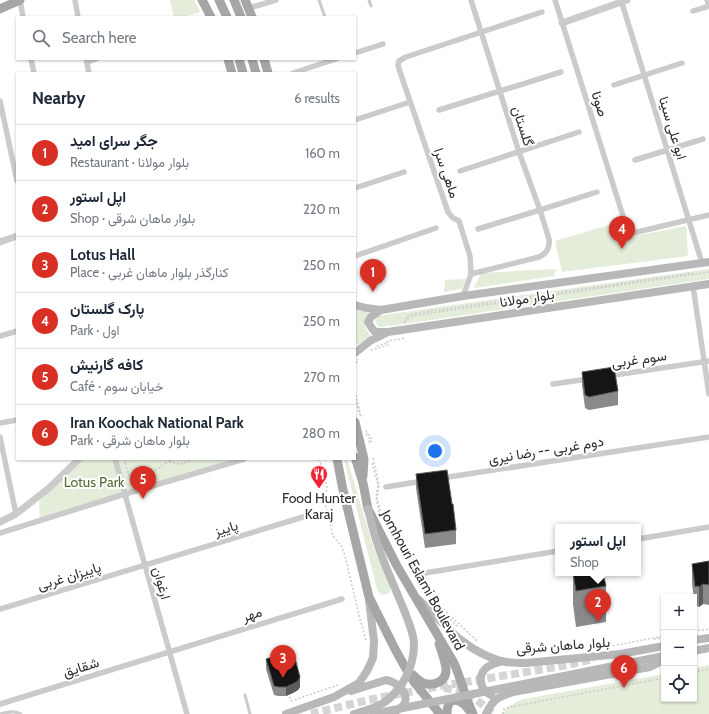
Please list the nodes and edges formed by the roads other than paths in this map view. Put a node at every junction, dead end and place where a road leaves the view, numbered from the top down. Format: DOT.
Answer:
graph roads {
  1 [pos="20,0"];
  2 [pos="75,0"];
  3 [pos="202,0"];
  4 [pos="219,0"];
  5 [pos="234,0"];
  6 [pos="276,0"];
  7 [pos="319,0"];
  8 [pos="369,0"];
  9 [pos="471,0"];
  10 [pos="555,0"];
  11 [pos="707,0"];
  12 [pos="623,1"];
  13 [pos="371,6"];
  14 [pos="709,6"];
  15 [pos="249,8"];
  16 [pos="0,9"];
  17 [pos="693,11"];
  18 [pos="542,12"];
  19 [pos="23,16"];
  20 [pos="78,16"];
  21 [pos="210,16"];
  22 [pos="227,16"];
  23 [pos="241,16"];
  24 [pos="325,16"];
  25 [pos="562,23"];
  26 [pos="481,32"];
  27 [pos="383,44"];
  28 [pos="356,53"];
  29 [pos="32,60"];
  30 [pos="87,60"];
  31 [pos="228,60"];
  32 [pos="239,60"];
  33 [pos="252,60"];
  34 [pos="264,60"];
  35 [pos="333,60"];
  36 [pos="682,63"];
  37 [pos="34,72"];
  38 [pos="89,72"];
  39 [pos="232,72"];
  40 [pos="243,72"];
  41 [pos="256,72"];
  42 [pos="268,72"];
  43 [pos="296,72"];
  44 [pos="561,72"];
  45 [pos="644,75"];
  46 [pos="614,84"];
  47 [pos="500,91"];
  48 [pos="0,101"];
  49 [pos="410,102"];
  50 [pos="439,110"];
  51 [pos="356,120"];
  52 [pos="579,132"];
  53 [pos="703,139"];
  54 [pos="667,150"];
  55 [pos="519,152"];
  56 [pos="635,160"];
  57 [pos="460,171"];
  58 [pos="404,172"];
  59 [pos="16,176"];
  60 [pos="356,188"];
  61 [pos="597,192"];
  62 [pos="540,210"];
  63 [pos="709,215"];
  64 [pos="623,216"];
  65 [pos="689,220"];
  66 [pos="436,228"];
  67 [pos="478,229"];
  68 [pos="633,233"];
  69 [pos="16,236"];
  70 [pos="0,242"];
  71 [pos="356,256"];
  72 [pos="706,262"];
  73 [pos="471,274"];
  74 [pos="709,284"];
  75 [pos="693,286"];
  76 [pos="462,296"];
  77 [pos="356,305"];
  78 [pos="381,310"];
  79 [pos="16,332"];
  80 [pos="388,332"];
  81 [pos="0,336"];
  82 [pos="357,357"];
  83 [pos="707,361"];
  84 [pos="606,376"];
  85 [pos="590,378"];
  86 [pos="553,384"];
  87 [pos="709,394"];
  88 [pos="16,420"];
  89 [pos="0,423"];
  90 [pos="356,426"];
  91 [pos="0,438"];
  92 [pos="709,438"];
  93 [pos="77,460"];
  94 [pos="115,460"];
  95 [pos="241,460"];
  96 [pos="331,460"];
  97 [pos="337,460"];
  98 [pos="356,460"];
  99 [pos="439,478"];
  100 [pos="432,480"];
  101 [pos="362,483"];
  102 [pos="386,487"];
  103 [pos="343,490"];
  104 [pos="124,494"];
  105 [pos="368,509"];
  106 [pos="16,514"];
  107 [pos="313,514"];
  108 [pos="0,522"];
  109 [pos="709,528"];
  110 [pos="0,533"];
  111 [pos="641,539"];
  112 [pos="555,551"];
  113 [pos="145,565"];
  114 [pos="425,573"];
  115 [pos="415,596"];
  116 [pos="369,597"];
  117 [pos="342,599"];
  118 [pos="0,609"];
  119 [pos="437,634"];
  120 [pos="709,638"];
  121 [pos="697,640"];
  122 [pos="661,647"];
  123 [pos="709,648"];
  124 [pos="395,649"];
  125 [pos="697,650"];
  126 [pos="169,652"];
  127 [pos="661,657"];
  128 [pos="502,661"];
  129 [pos="661,662"];
  130 [pos="509,693"];
  131 [pos="245,695"];
  132 [pos="334,697"];
  133 [pos="0,704"];
  134 [pos="6,713"];
  135 [pos="0,714"];
  136 [pos="21,714"];
  137 [pos="187,714"];
  138 [pos="250,714"];
  139 [pos="286,714"];
  140 [pos="354,714"];
  141 [pos="373,714"];
  142 [pos="392,714"];
  143 [pos="440,714"];
  144 [pos="447,714"];
  145 [pos="473,714"];
  146 [pos="490,714"];
  1 -- 16 [label="main road"];
  1 -- 19 [label="street"];
  2 -- 20 [label="street"];
  3 -- 21 [label="main road"];
  4 -- 22 [label="main road"];
  5 -- 23 [label="main road"];
  6 -- 15 [label="street"];
  7 -- 24 [label="lane"];
  8 -- 13 [label="lane"];
  9 -- 26 [label="street, گلستان"];
  10 -- 25 [label="street, صونا"];
  11 -- 14 [label="street"];
  12 -- 25 [label="street"];
  12 -- 45 [label="street, ابو علی سینا"];
  14 -- 17 [label="street"];
  18 -- 26 [label="street"];
  25 -- 64 [label="street, صونا"];
  26 -- 47 [label="street, گلستان"];
  26 -- 49 [label="street, ماهی سرا"];
  27 -- 28 [label="street"];
  29 -- 37 [label="street"];
  30 -- 38 [label="street"];
  31 -- 39 [label="main road"];
  32 -- 40 [label="main road"];
  33 -- 41 [label="main road"];
  34 -- 42 [label="main road"];
  35 -- 43 [label="street"];
  36 -- 45 [label="street"];
  44 -- 47 [label="street"];
  45 -- 46 [label="street"];
  45 -- 54 [label="street, ابو علی سینا"];
  47 -- 50 [label="street"];
  47 -- 55 [label="street, گلستان"];
  48 -- 59 [label="street"];
  49 -- 51 [label="street"];
  49 -- 73 [label="street, ماهی سرا"];
  52 -- 55 [label="street"];
  53 -- 54 [label="street"];
  54 -- 56 [label="street"];
  54 -- 65 [label="street, ابو علی سینا"];
  55 -- 57 [label="street"];
  55 -- 62 [label="street, گلستان"];
  58 -- 60 [label="street"];
  61 -- 62 [label="street"];
  62 -- 67 [label="street"];
  62 -- 73 [label="street, گلستان"];
  63 -- 65 [label="street"];
  65 -- 68 [label="street"];
  65 -- 72 [label="street, ابو علی سینا"];
  66 -- 71 [label="street"];
  69 -- 70 [label="street"];
  72 -- 76 [label="main road, بلوار مولانا"];
  73 -- 76 [label="street, ماهی سرا"];
  74 -- 75 [label="main road, بلوار مولانا"];
  75 -- 80 [label="main road, بلوار مولانا"];
  75 -- 83 [label="street"];
  76 -- 78 [label="main road, بلوار مولانا"];
  77 -- 78 [label="main road, بلوار مولانا"];
  78 -- 80 [label="main road"];
  79 -- 81 [label="street"];
  80 -- 82 [label="main road, بلوار مولانا"];
  83 -- 84 [label="street, سوم غربی"];
  83 -- 87 [label="street"];
  85 -- 86 [label="street"];
  88 -- 89 [label="street"];
  90 -- 101 [label="main road"];
  91 -- 106 [label="street"];
  92 -- 99 [label="street, دوم غربی -- رضا نیری"];
  93 -- 106 [label="street"];
  94 -- 104 [label="street, ارغوان"];
  95 -- 104 [label="street"];
  96 -- 103 [label="main road"];
  97 -- 103 [label="main road"];
  98 -- 101 [label="main road, Jomhouri Eslami Boulevard"];
  100 -- 102 [label="street"];
  101 -- 105 [label="main road, Jomhouri Eslami Boulevard"];
  103 -- 116 [label="main road"];
  104 -- 110 [label="street"];
  104 -- 113 [label="street, ارغوان"];
  105 -- 115 [label="main road, Jomhouri Eslami Boulevard"];
  105 -- 140 [label="main road, bridge"];
  106 -- 108 [label="street"];
  107 -- 113 [label="street, پاییز"];
  109 -- 111 [label="street"];
  112 -- 114 [label="street"];
  113 -- 118 [label="street, پاییزان غربی"];
  113 -- 126 [label="street, ارغوان"];
  115 -- 119 [label="main road, Jomhouri Eslami Boulevard"];
  115 -- 128 [label="main road, بلوار ماهان شرقی"];
  116 -- 124 [label="main road"];
  116 -- 132 [label="main road"];
  117 -- 126 [label="street, مهر"];
  119 -- 124 [label="main road"];
  119 -- 145 [label="main road, Jomhouri Eslami Boulevard"];
  120 -- 121 [label="main road"];
  122 -- 128 [label="main road, بلوار ماهان شرقی"];
  123 -- 125 [label="main road"];
  124 -- 143 [label="main road"];
  126 -- 133 [label="street, شقایق"];
  126 -- 137 [label="street, ارغوان"];
  127 -- 141 [label="main road, bridge"];
  128 -- 130 [label="main road"];
  129 -- 130 [label="main road"];
  130 -- 146 [label="main road"];
  131 -- 138 [label="lane"];
  132 -- 139 [label="main road"];
  132 -- 142 [label="main road"];
  134 -- 135 [label="lane"];
  134 -- 136 [label="lane"];
  144 -- 145 [label="main road"];
}
